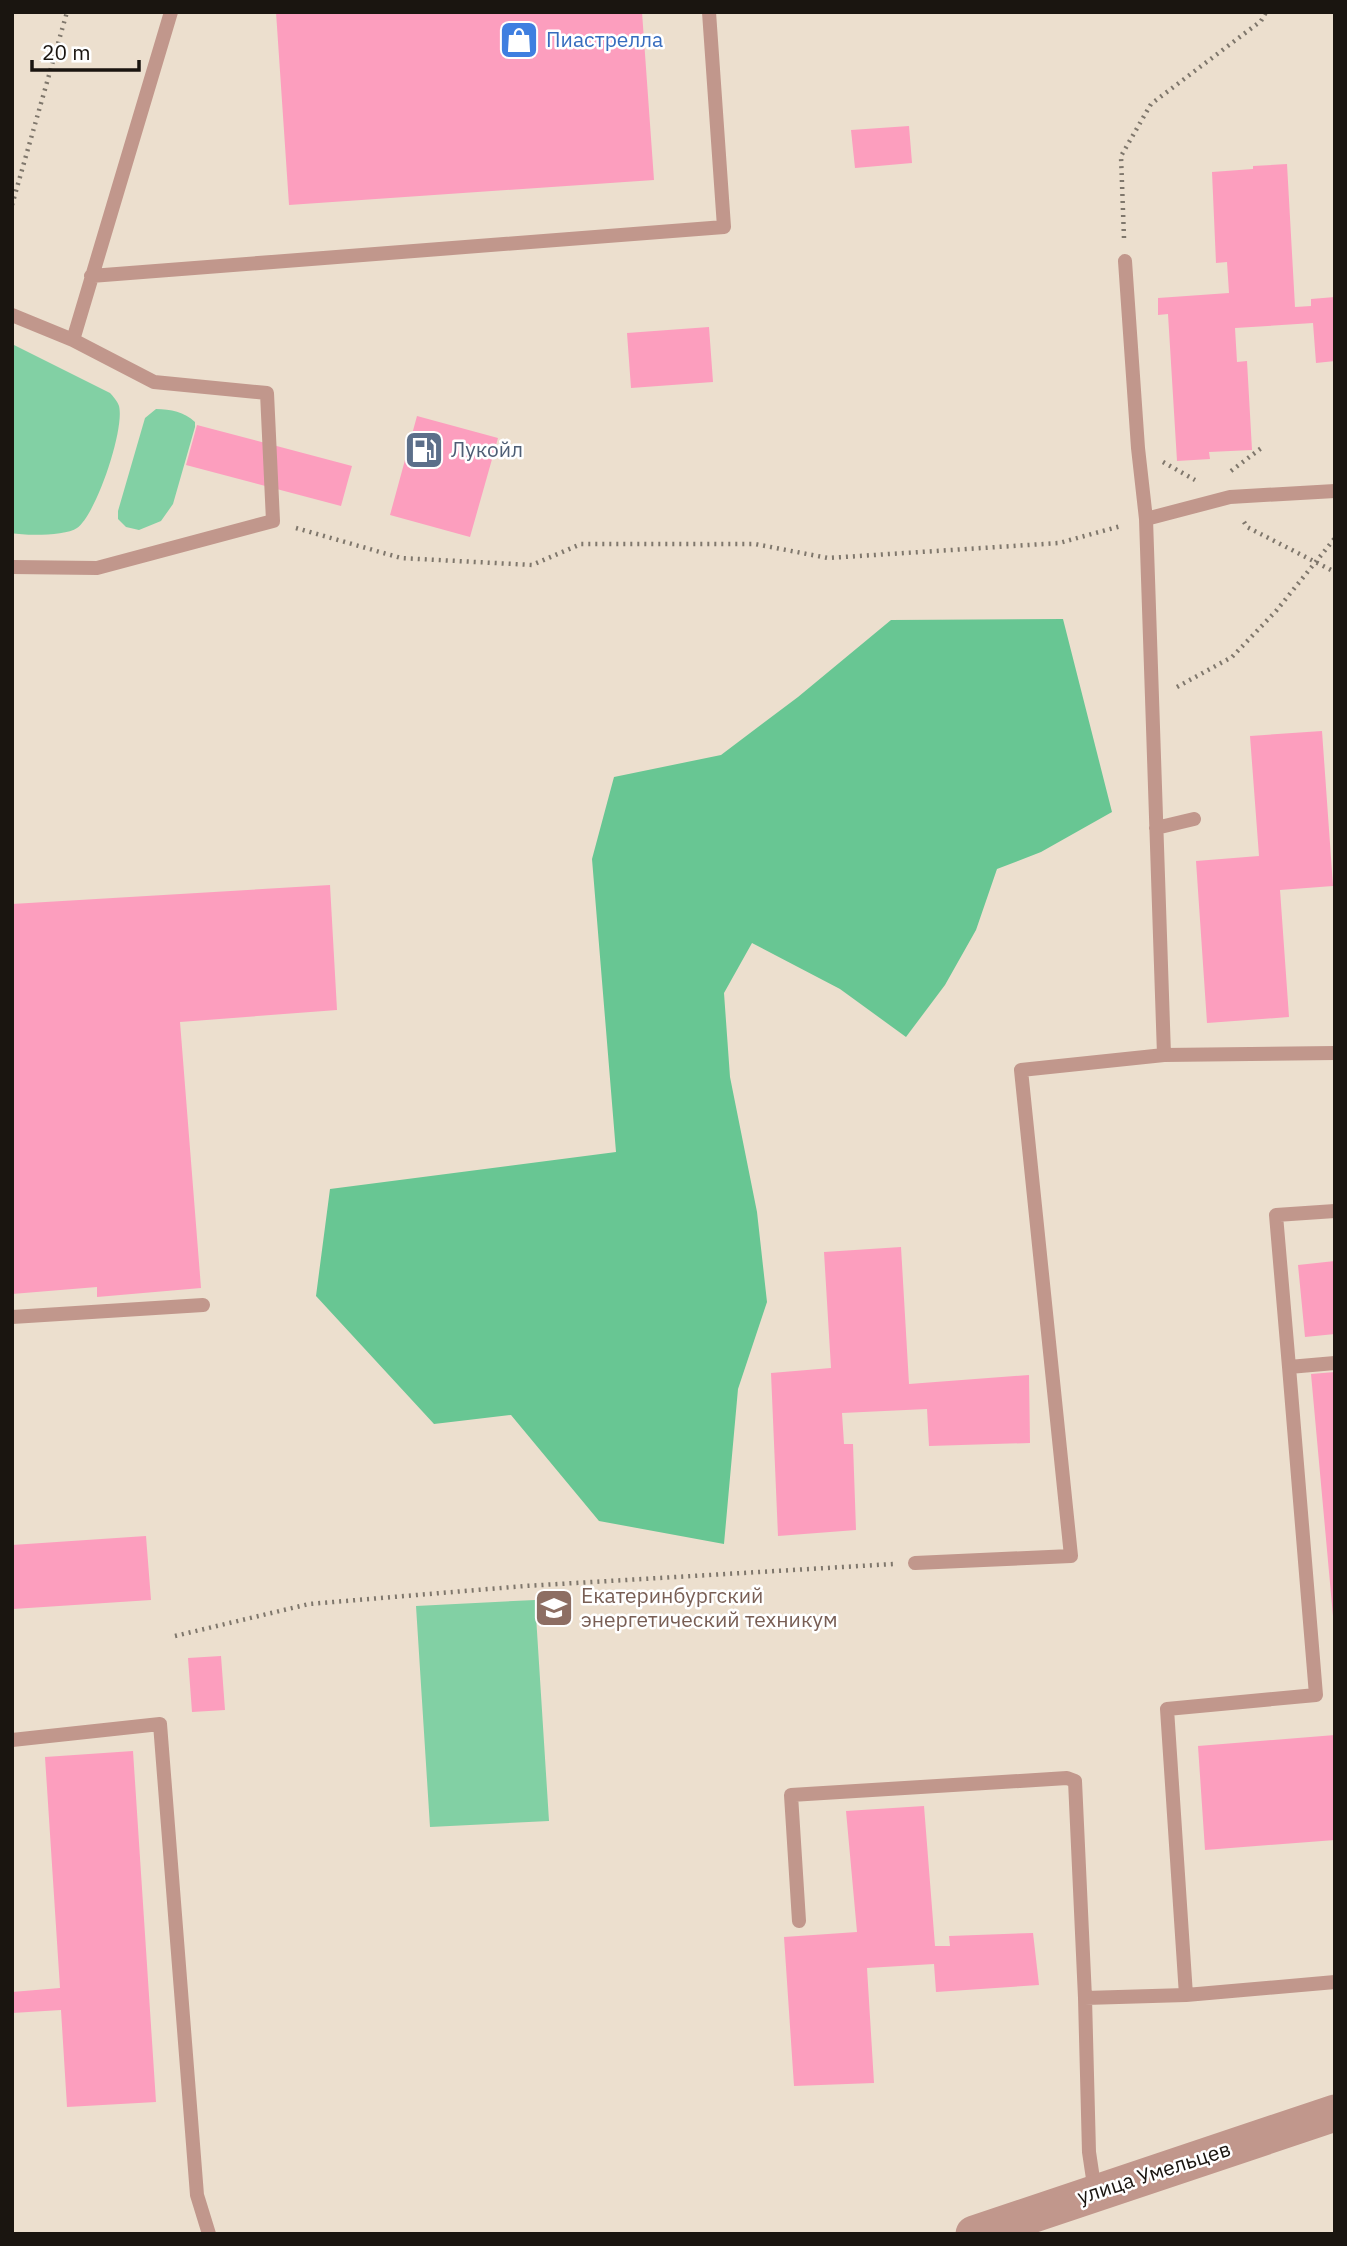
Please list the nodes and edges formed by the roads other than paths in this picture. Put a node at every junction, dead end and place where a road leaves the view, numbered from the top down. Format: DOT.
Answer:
graph roads {
  1 [pos="171,12"];
  2 [pos="709,12"];
  3 [pos="1125,261"];
  4 [pos="91,276"];
  5 [pos="12,315"];
  6 [pos="73,340"];
  7 [pos="1335,491"];
  8 [pos="1146,519"];
  9 [pos="12,567"];
  10 [pos="1194,818"];
  11 [pos="1156,828"];
  12 [pos="1335,1054"];
  13 [pos="1164,1055"];
  14 [pos="1335,1211"];
  15 [pos="203,1306"];
  16 [pos="12,1317"];
  17 [pos="1335,1363"];
  18 [pos="1289,1367"];
  19 [pos="915,1563"];
  20 [pos="12,1740"];
  21 [pos="799,1921"];
  22 [pos="1335,1982"];
  23 [pos="1186,1995"];
  24 [pos="1085,1998"];
  25 [pos="1335,2113"];
  26 [pos="1095,2192"];
  27 [pos="209,2234"];
  28 [pos="974,2234"];
  1 -- 4 [label="lane"];
  2 -- 4 [label="lane"];
  3 -- 8 [label="lane"];
  4 -- 6 [label="lane"];
  5 -- 6 [label="lane"];
  6 -- 9 [label="lane"];
  7 -- 8 [label="lane"];
  8 -- 11 [label="lane"];
  10 -- 11 [label="lane"];
  11 -- 13 [label="lane"];
  12 -- 13 [label="lane"];
  13 -- 19 [label="lane"];
  14 -- 18 [label="lane"];
  15 -- 16 [label="lane"];
  17 -- 18 [label="lane"];
  18 -- 23 [label="lane"];
  20 -- 27 [label="lane"];
  21 -- 24 [label="lane"];
  22 -- 23 [label="lane"];
  23 -- 24 [label="lane"];
  24 -- 26 [label="lane"];
  25 -- 26 [label="street, улица Умельцев"];
  26 -- 28 [label="street, улица Умельцев"];
}
